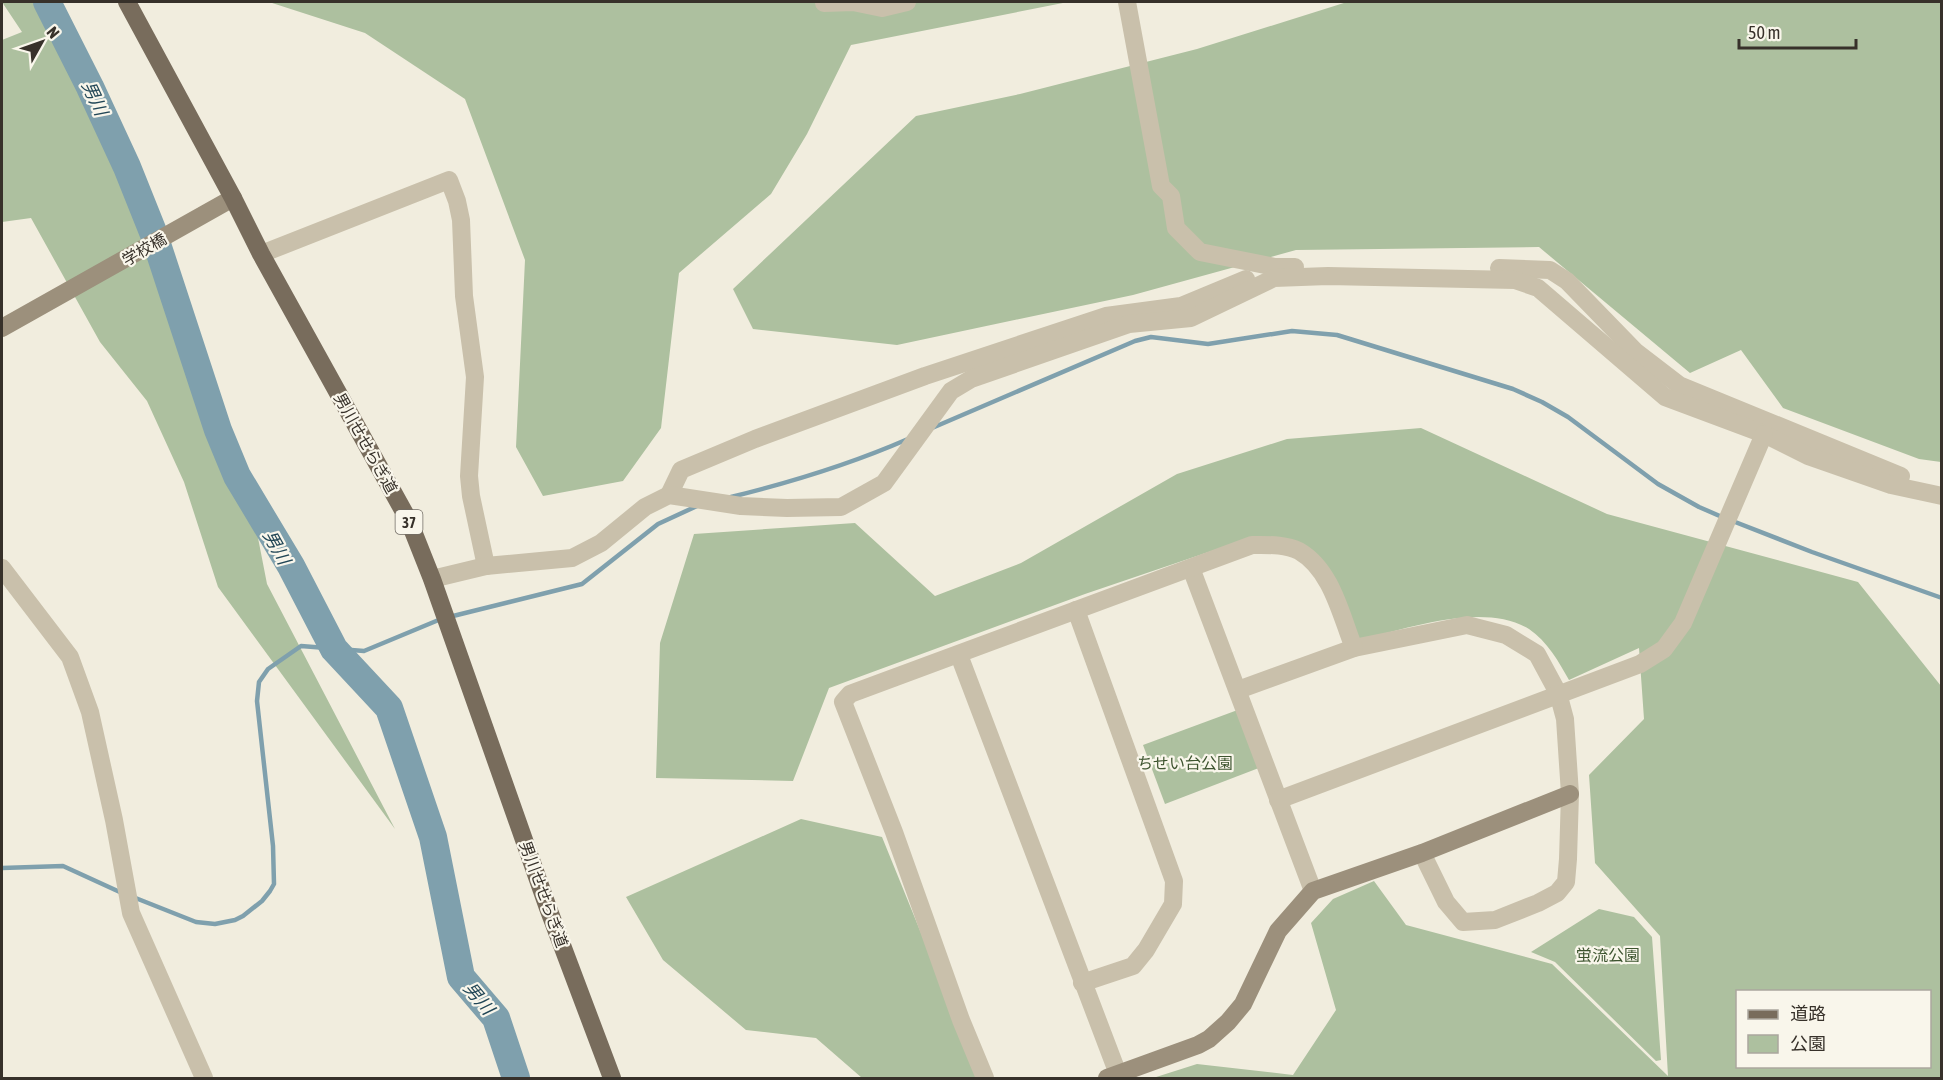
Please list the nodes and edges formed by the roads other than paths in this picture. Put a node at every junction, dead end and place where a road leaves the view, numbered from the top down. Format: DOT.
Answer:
graph roads {
  1 [pos="127,2"];
  2 [pos="907,2"];
  3 [pos="1127,2"];
  4 [pos="824,3"];
  5 [pos="233,198"];
  6 [pos="261,254"];
  7 [pos="1275,267"];
  8 [pos="2,328"];
  9 [pos="1764,434"];
  10 [pos="1941,486"];
  11 [pos="669,495"];
  12 [pos="1941,496"];
  13 [pos="486,566"];
  14 [pos="2,568"];
  15 [pos="1191,568"];
  16 [pos="432,579"];
  17 [pos="1076,610"];
  18 [pos="1354,648"];
  19 [pos="960,655"];
  20 [pos="1238,690"];
  21 [pos="1558,693"];
  22 [pos="1570,794"];
  23 [pos="1278,800"];
  24 [pos="1422,854"];
  25 [pos="1313,891"];
  26 [pos="1082,983"];
  27 [pos="1113,1076"];
  28 [pos="204,1078"];
  29 [pos="612,1078"];
  30 [pos="985,1078"];
  1 -- 5 [label="main road, 男川せせらぎ道 / 37"];
  2 -- 4 [label="street"];
  3 -- 7 [label="street"];
  5 -- 6 [label="main road, 男川せせらぎ道 / 37"];
  5 -- 8 [label="street, 学校橋"];
  6 -- 13 [label="street"];
  6 -- 16 [label="main road, 男川せせらぎ道 / 37"];
  7 -- 10 [label="street"];
  7 -- 11 [label="street"];
  9 -- 11 [label="street"];
  9 -- 12 [label="street"];
  9 -- 21 [label="street"];
  11 -- 13 [label="street"];
  13 -- 16 [label="street"];
  14 -- 28 [label="street"];
  15 -- 17 [label="street"];
  15 -- 18 [label="street"];
  15 -- 20 [label="street"];
  16 -- 29 [label="main road, 男川せせらぎ道 / 37"];
  17 -- 19 [label="street"];
  17 -- 26 [label="street"];
  18 -- 20 [label="street"];
  18 -- 21 [label="street"];
  19 -- 26 [label="street"];
  19 -- 30 [label="street"];
  20 -- 23 [label="street"];
  21 -- 22 [label="street"];
  21 -- 23 [label="street"];
  22 -- 24 [label="street"];
  22 -- 24 [label="street"];
  23 -- 25 [label="street"];
  24 -- 25 [label="street"];
  25 -- 27 [label="street"];
  26 -- 27 [label="street"];
}
